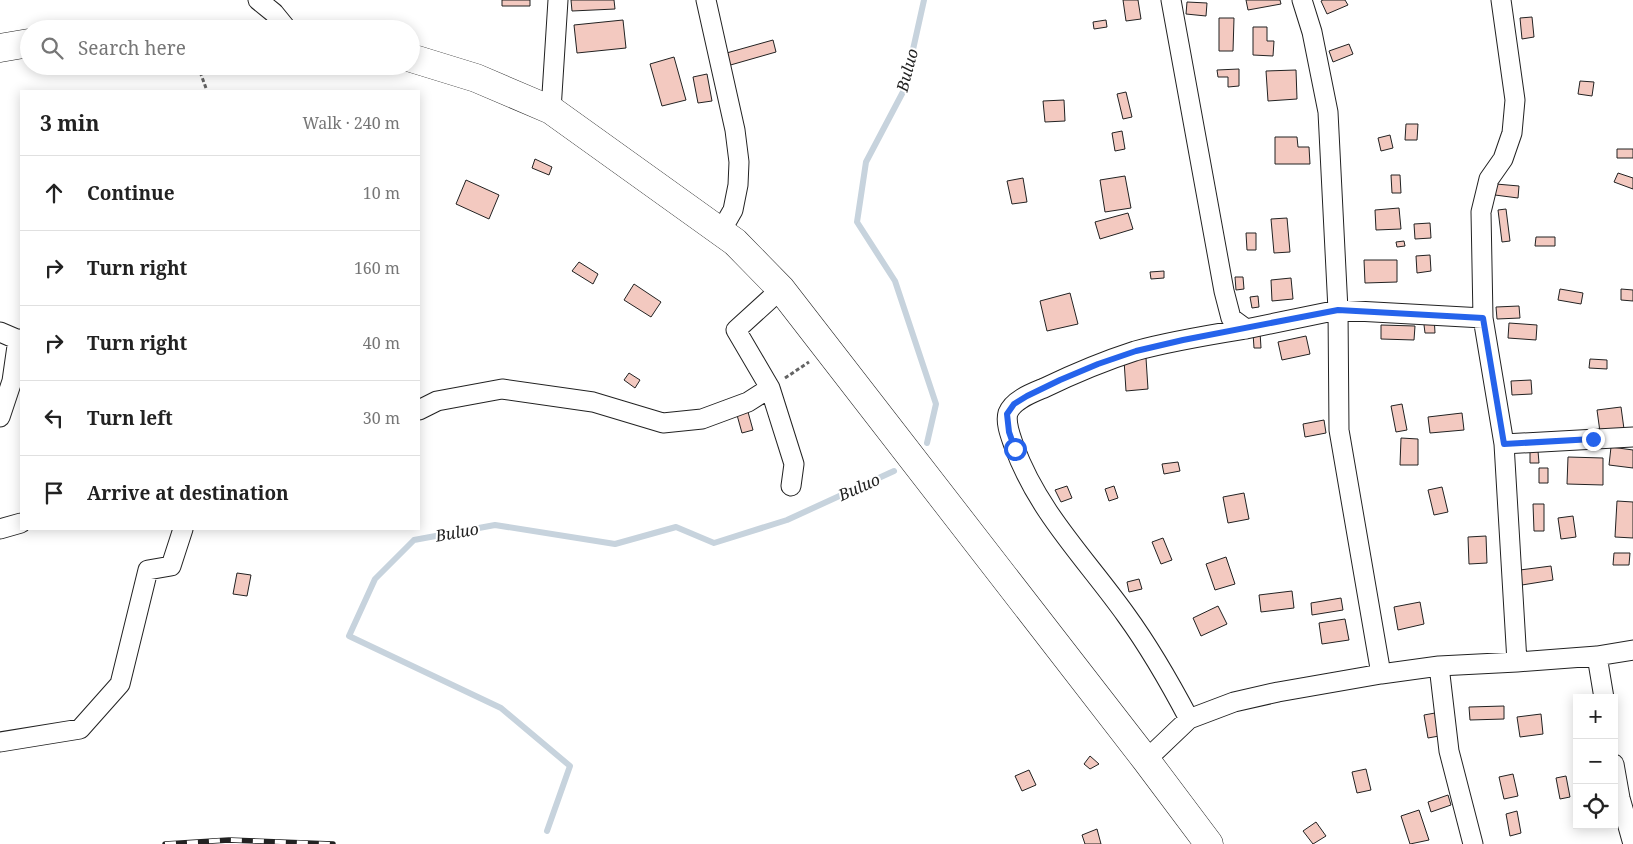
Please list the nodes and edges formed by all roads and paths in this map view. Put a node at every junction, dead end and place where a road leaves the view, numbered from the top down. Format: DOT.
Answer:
graph roads {
  1 [pos="258,0"];
  2 [pos="558,0"];
  3 [pos="706,0"];
  4 [pos="1171,0"];
  5 [pos="1302,0"];
  6 [pos="1501,0"];
  7 [pos="280,20"];
  8 [pos="20,45"];
  9 [pos="0,48"];
  10 [pos="420,61"];
  11 [pos="201,75"];
  12 [pos="207,90"];
  13 [pos="551,110"];
  14 [pos="721,231"];
  15 [pos="781,289"];
  16 [pos="1338,310"];
  17 [pos="1483,318"];
  18 [pos="1246,329"];
  19 [pos="0,332"];
  20 [pos="20,340"];
  21 [pos="828,349"];
  22 [pos="770,388"];
  23 [pos="420,410"];
  24 [pos="0,418"];
  25 [pos="1633,437"];
  26 [pos="1504,444"];
  27 [pos="791,486"];
  28 [pos="20,524"];
  29 [pos="0,529"];
  30 [pos="183,530"];
  31 [pos="1633,650"];
  32 [pos="1597,656"];
  33 [pos="1517,662"];
  34 [pos="1438,666"];
  35 [pos="1381,674"];
  36 [pos="1603,694"];
  37 [pos="1189,719"];
  38 [pos="0,742"];
  39 [pos="1146,760"];
  40 [pos="1618,784"];
  41 [pos="1209,844"];
  42 [pos="1473,844"];
  43 [pos="1633,844"];
  1 -- 7 [label="street"];
  2 -- 13 [label="street"];
  3 -- 14 [label="street"];
  4 -- 18 [label="street"];
  5 -- 16 [label="street"];
  6 -- 17 [label="street"];
  8 -- 9 [label="highway"];
  10 -- 13 [label="highway"];
  11 -- 12 [label="path"];
  13 -- 14 [label="highway"];
  14 -- 15 [label="highway"];
  15 -- 21 [label="highway"];
  15 -- 22 [label="street"];
  16 -- 17 [label="street"];
  16 -- 18 [label="street"];
  16 -- 35 [label="street"];
  17 -- 26 [label="street"];
  18 -- 37 [label="street"];
  19 -- 20 [label="street"];
  20 -- 24 [label="street"];
  21 -- 22 [label="path"];
  21 -- 39 [label="highway"];
  22 -- 23 [label="street"];
  22 -- 27 [label="street"];
  25 -- 26 [label="street"];
  26 -- 33 [label="street"];
  28 -- 29 [label="street"];
  30 -- 38 [label="street"];
  31 -- 32 [label="street"];
  32 -- 33 [label="street"];
  32 -- 36 [label="street"];
  33 -- 34 [label="street"];
  34 -- 35 [label="street"];
  34 -- 42 [label="street"];
  35 -- 37 [label="street"];
  37 -- 39 [label="street"];
  39 -- 41 [label="highway"];
  40 -- 43 [label="street"];
}
